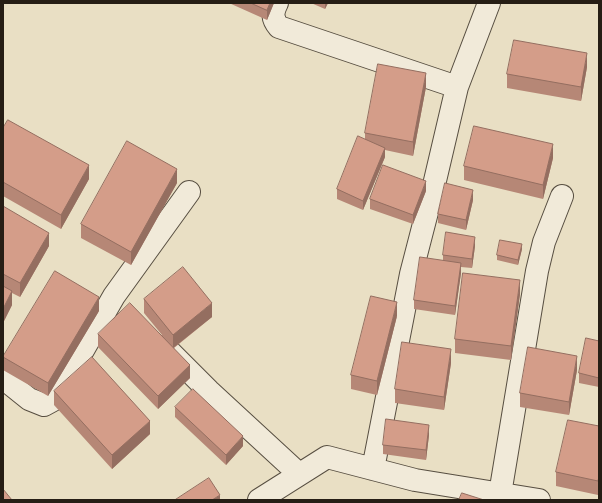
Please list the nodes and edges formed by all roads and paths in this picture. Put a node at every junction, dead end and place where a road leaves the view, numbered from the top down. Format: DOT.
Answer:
graph roads {
  1 [pos="277,3"];
  2 [pos="489,3"];
  3 [pos="457,87"];
  4 [pos="189,192"];
  5 [pos="562,196"];
  6 [pos="114,296"];
  7 [pos="130,313"];
  8 [pos="158,341"];
  9 [pos="3,378"];
  10 [pos="373,469"];
  11 [pos="299,474"];
  12 [pos="500,494"];
  13 [pos="259,500"];
  14 [pos="539,500"];
  1 -- 3 [label="street"];
  2 -- 3 [label="street"];
  3 -- 10 [label="street"];
  4 -- 6 [label="street"];
  5 -- 12 [label="street"];
  6 -- 7 [label="street"];
  6 -- 9 [label="street"];
  8 -- 11 [label="street"];
  10 -- 11 [label="street"];
  10 -- 12 [label="street"];
  11 -- 13 [label="street"];
  12 -- 14 [label="street"];
}
